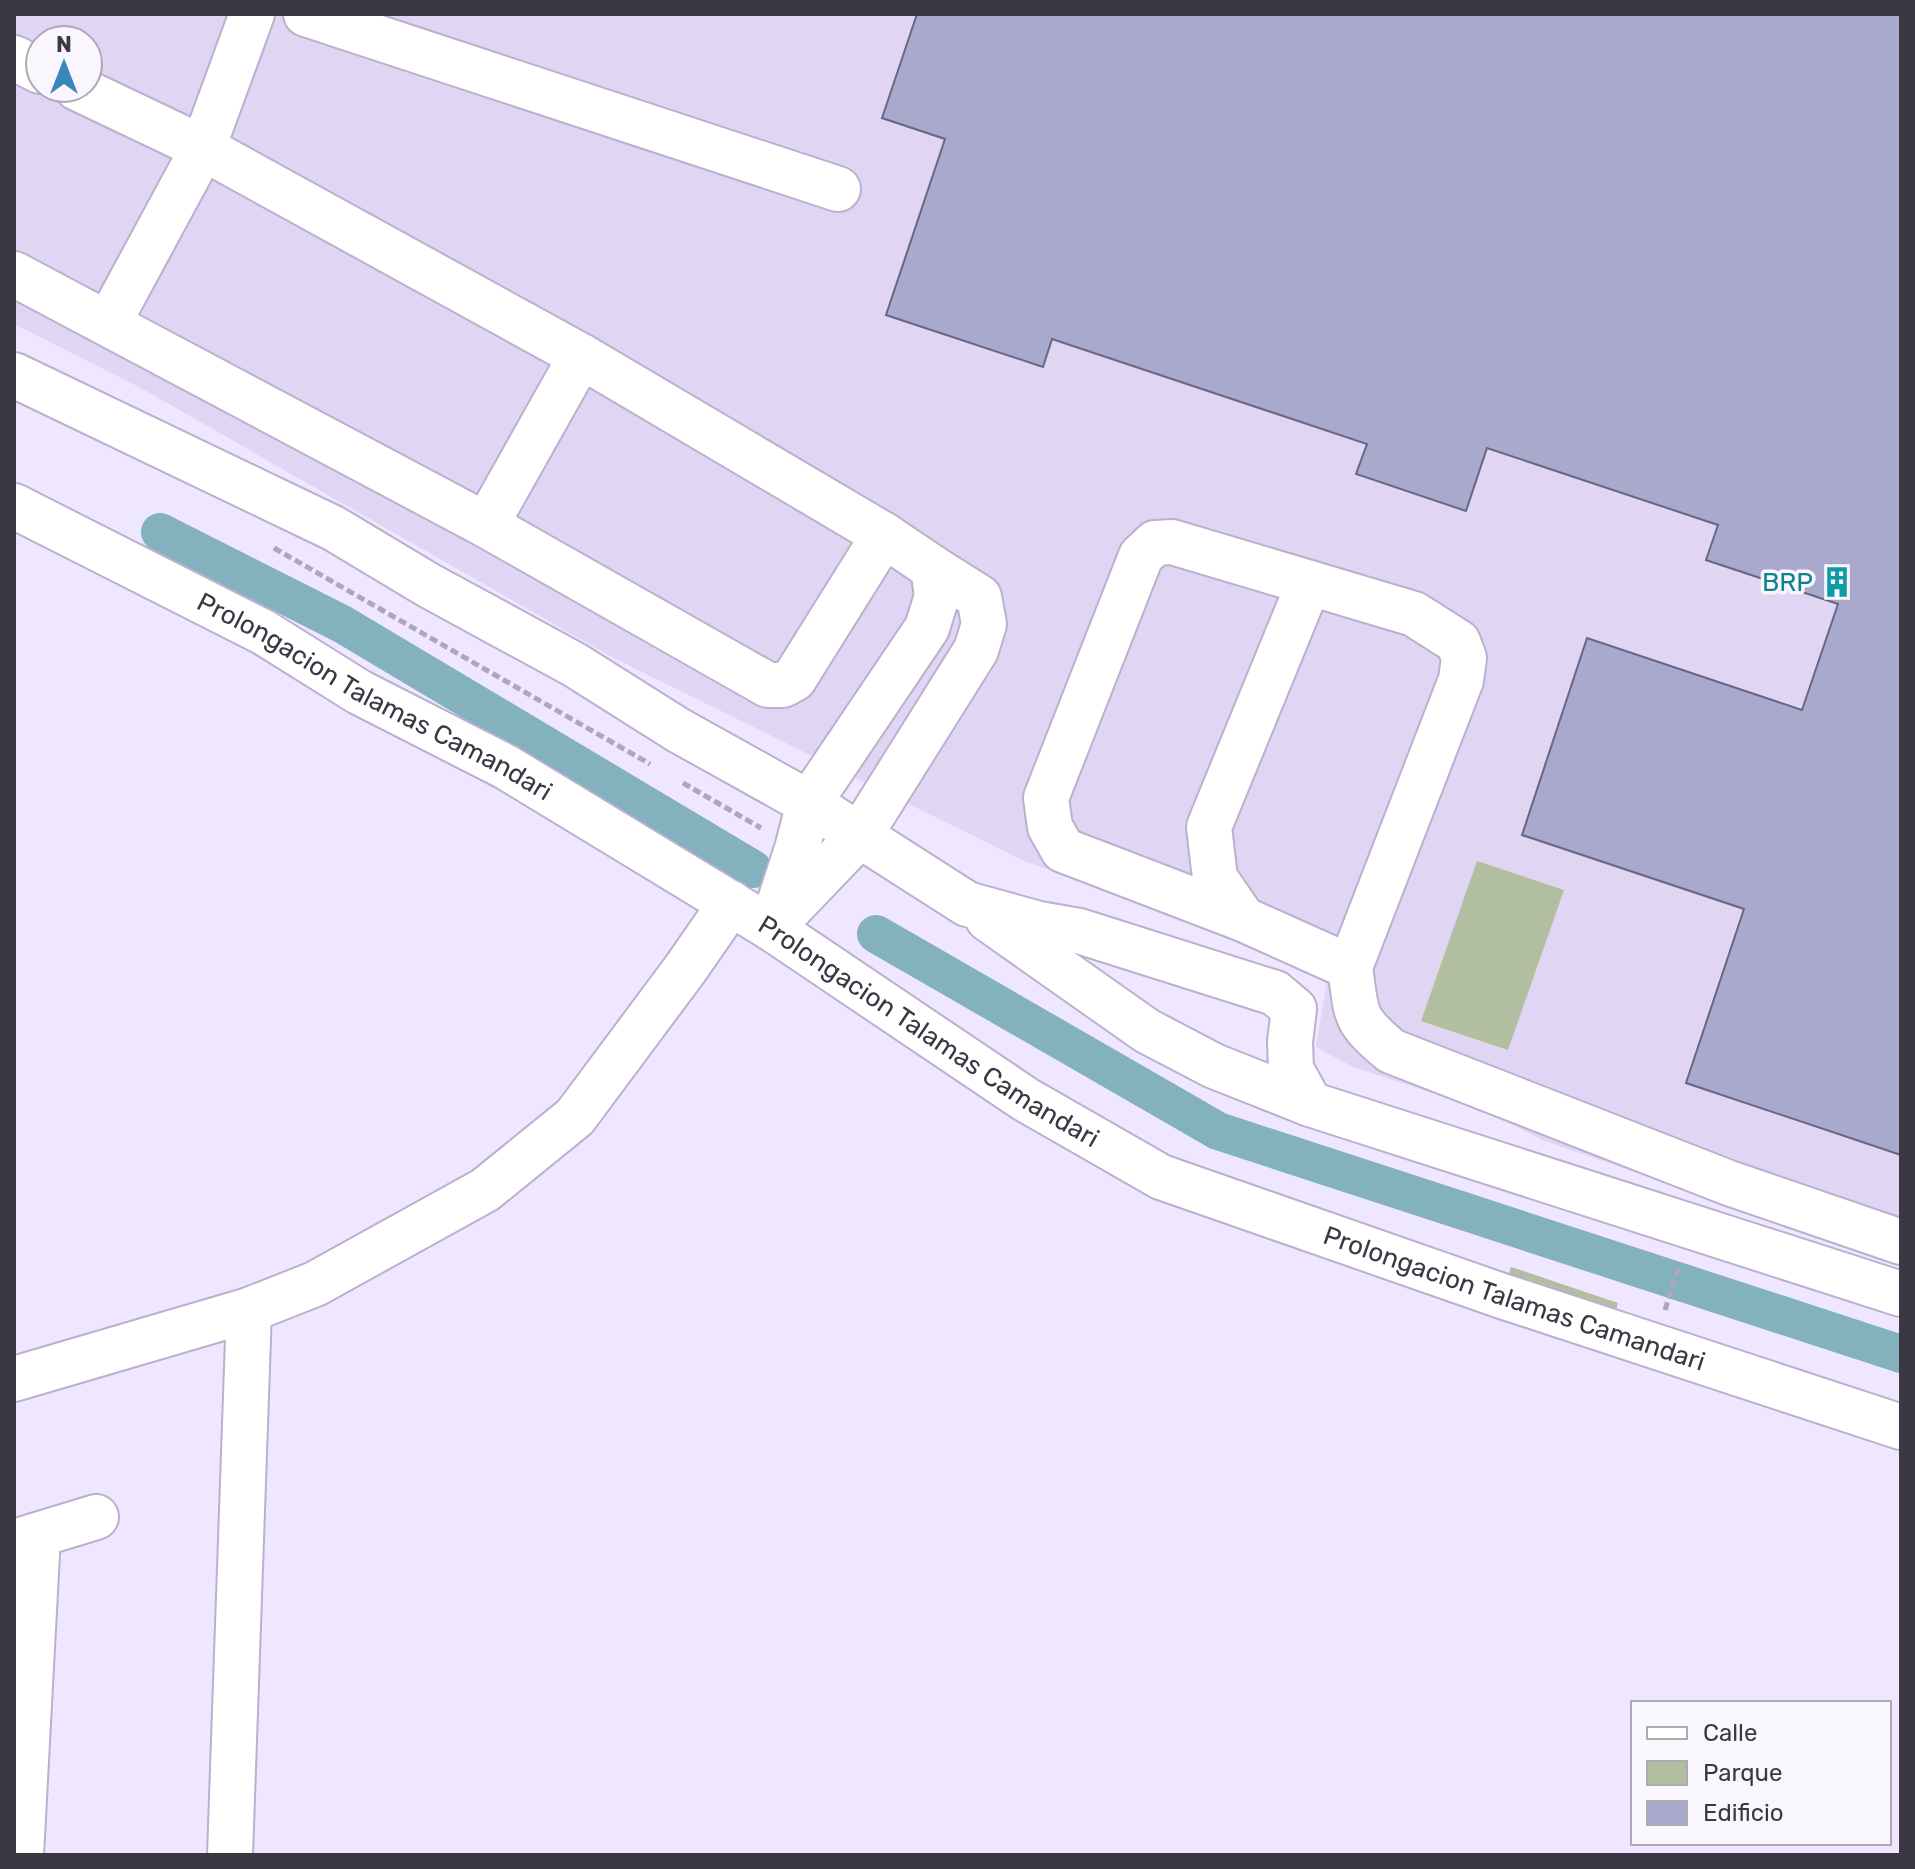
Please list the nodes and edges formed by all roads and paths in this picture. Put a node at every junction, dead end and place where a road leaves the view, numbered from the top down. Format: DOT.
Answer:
graph roads {
  1 [pos="252,14"];
  2 [pos="306,14"];
  3 [pos="104,101"];
  4 [pos="203,148"];
  5 [pos="838,189"];
  6 [pos="14,274"];
  7 [pos="109,322"];
  8 [pos="581,356"];
  9 [pos="14,375"];
  10 [pos="14,506"];
  11 [pos="486,525"];
  12 [pos="884,535"];
  13 [pos="933,568"];
  14 [pos="1309,583"];
  15 [pos="809,803"];
  16 [pos="860,835"];
  17 [pos="731,903"];
  18 [pos="967,904"];
  19 [pos="1243,919"];
  20 [pos="771,928"];
  21 [pos="1350,967"];
  22 [pos="1310,1104"];
  23 [pos="1901,1242"];
  24 [pos="1680,1260"];
  25 [pos="1901,1294"];
  26 [pos="249,1310"];
  27 [pos="1665,1311"];
  28 [pos="14,1379"];
  29 [pos="1901,1427"];
  30 [pos="96,1517"];
  31 [pos="26,1538"];
  32 [pos="19,1845"];
  33 [pos="230,1855"];
  1 -- 4 [label="street"];
  2 -- 5 [label="street"];
  3 -- 4 [label="street"];
  4 -- 7 [label="street"];
  4 -- 8 [label="street"];
  6 -- 7 [label="street"];
  7 -- 11 [label="street"];
  8 -- 11 [label="street"];
  8 -- 12 [label="street"];
  9 -- 15 [label="street"];
  10 -- 17 [label="street, Prolongacion Talamas Camandari"];
  11 -- 12 [label="street"];
  12 -- 13 [label="street"];
  13 -- 15 [label="street"];
  13 -- 16 [label="street"];
  14 -- 19 [label="street"];
  14 -- 19 [label="street"];
  14 -- 21 [label="street"];
  15 -- 16 [label="street"];
  15 -- 20 [label="street"];
  16 -- 18 [label="street"];
  16 -- 20 [label="street"];
  17 -- 20 [label="street, Prolongacion Talamas Camandari"];
  17 -- 26 [label="street"];
  18 -- 22 [label="street"];
  18 -- 22 [label="street"];
  19 -- 21 [label="street"];
  20 -- 29 [label="street, Prolongacion Talamas Camandari"];
  21 -- 23 [label="street"];
  22 -- 25 [label="street"];
  24 -- 27 [label="path"];
  26 -- 28 [label="street"];
  26 -- 33 [label="street"];
  30 -- 31 [label="street"];
  31 -- 32 [label="street"];
}
